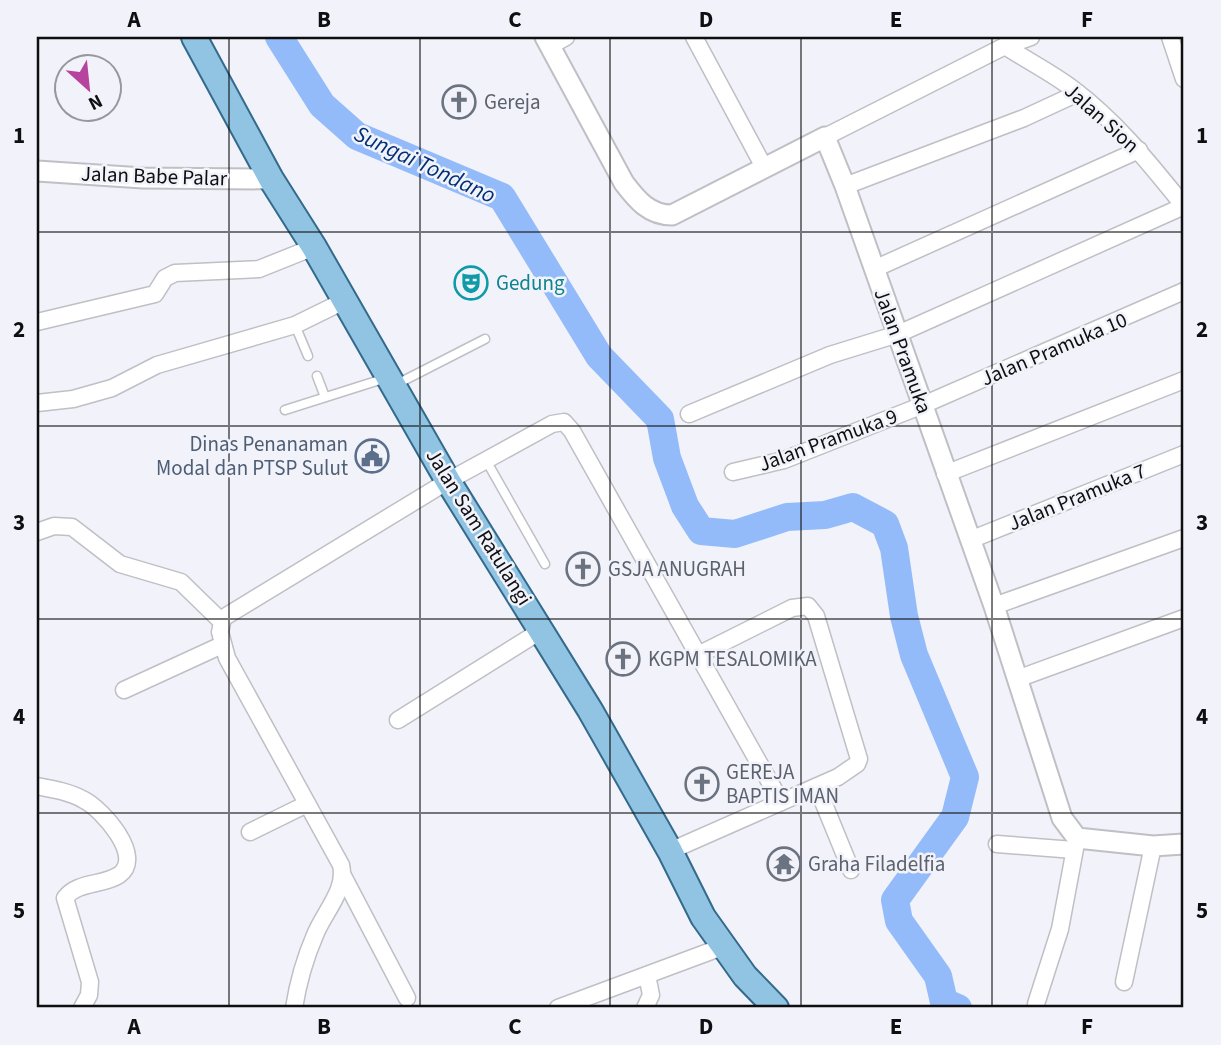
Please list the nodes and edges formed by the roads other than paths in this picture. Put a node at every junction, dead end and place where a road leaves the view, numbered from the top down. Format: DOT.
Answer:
graph roads {
  1 [pos="194,37"];
  2 [pos="694,37"];
  3 [pos="1031,37"];
  4 [pos="1170,37"];
  5 [pos="554,40"];
  6 [pos="1007,42"];
  7 [pos="1184,79"];
  8 [pos="1078,93"];
  9 [pos="825,137"];
  10 [pos="1139,150"];
  11 [pos="765,169"];
  12 [pos="37,171"];
  13 [pos="271,180"];
  14 [pos="845,186"];
  15 [pos="1184,206"];
  16 [pos="314,247"];
  17 [pos="874,269"];
  18 [pos="1184,291"];
  19 [pos="344,301"];
  20 [pos="37,322"];
  21 [pos="295,325"];
  22 [pos="898,334"];
  23 [pos="485,339"];
  24 [pos="308,356"];
  25 [pos="317,376"];
  26 [pos="1184,380"];
  27 [pos="392,382"];
  28 [pos="325,397"];
  29 [pos="37,403"];
  30 [pos="923,405"];
  31 [pos="285,410"];
  32 [pos="689,414"];
  33 [pos="1184,454"];
  34 [pos="487,461"];
  35 [pos="733,472"];
  36 [pos="945,474"];
  37 [pos="448,481"];
  38 [pos="37,532"];
  39 [pos="1184,538"];
  40 [pos="970,540"];
  41 [pos="545,564"];
  42 [pos="994,607"];
  43 [pos="1184,618"];
  44 [pos="222,622"];
  45 [pos="542,630"];
  46 [pos="222,645"];
  47 [pos="698,655"];
  48 [pos="1017,679"];
  49 [pos="124,690"];
  50 [pos="398,720"];
  51 [pos="37,786"];
  52 [pos="817,787"];
  53 [pos="781,802"];
  54 [pos="307,804"];
  55 [pos="250,832"];
  56 [pos="997,844"];
  57 [pos="1075,844"];
  58 [pos="1184,844"];
  59 [pos="1153,846"];
  60 [pos="670,851"];
  61 [pos="851,870"];
  62 [pos="343,876"];
  63 [pos="722,947"];
  64 [pos="647,975"];
  65 [pos="1124,982"];
  66 [pos="407,998"];
  67 [pos="1036,1004"];
  68 [pos="82,1008"];
  69 [pos="294,1008"];
  70 [pos="558,1008"];
  71 [pos="645,1008"];
  72 [pos="776,1008"];
  1 -- 13 [label="main road, Jalan Sam Ratulangi"];
  2 -- 11 [label="street"];
  3 -- 6 [label="street"];
  4 -- 7 [label="street"];
  5 -- 11 [label="street"];
  6 -- 8 [label="street, Jalan Sion"];
  6 -- 9 [label="street"];
  8 -- 10 [label="street, Jalan Sion"];
  8 -- 14 [label="street"];
  9 -- 11 [label="street"];
  9 -- 14 [label="street, Jalan Pramuka"];
  10 -- 15 [label="street, Jalan Sion"];
  10 -- 17 [label="street"];
  12 -- 13 [label="street, Jalan Babe Palar"];
  13 -- 16 [label="main road, Jalan Sam Ratulangi"];
  14 -- 17 [label="street, Jalan Pramuka"];
  15 -- 22 [label="street"];
  16 -- 19 [label="main road, Jalan Sam Ratulangi"];
  16 -- 20 [label="street"];
  17 -- 22 [label="street, Jalan Pramuka"];
  18 -- 30 [label="street, Jalan Pramuka 10"];
  19 -- 21 [label="street"];
  19 -- 27 [label="main road, Jalan Sam Ratulangi"];
  21 -- 24 [label="lane"];
  21 -- 29 [label="street"];
  22 -- 30 [label="street, Jalan Pramuka"];
  22 -- 32 [label="street"];
  23 -- 27 [label="lane"];
  25 -- 28 [label="lane"];
  26 -- 36 [label="street"];
  27 -- 28 [label="lane"];
  27 -- 37 [label="main road, Jalan Sam Ratulangi"];
  28 -- 31 [label="lane"];
  30 -- 35 [label="street, Jalan Pramuka 9"];
  30 -- 36 [label="street, Jalan Pramuka"];
  33 -- 40 [label="street, Jalan Pramuka 7"];
  34 -- 37 [label="street"];
  34 -- 41 [label="lane"];
  34 -- 47 [label="street"];
  36 -- 40 [label="street, Jalan Pramuka"];
  37 -- 44 [label="street"];
  37 -- 45 [label="main road, Jalan Sam Ratulangi"];
  38 -- 44 [label="street"];
  39 -- 42 [label="street"];
  40 -- 42 [label="street, Jalan Pramuka"];
  42 -- 48 [label="street, Jalan Pramuka"];
  43 -- 48 [label="street"];
  44 -- 46 [label="street"];
  45 -- 50 [label="street"];
  45 -- 60 [label="main road, Jalan Sam Ratulangi"];
  46 -- 49 [label="street"];
  46 -- 54 [label="street"];
  47 -- 52 [label="street"];
  47 -- 53 [label="street"];
  48 -- 57 [label="street, Jalan Pramuka"];
  51 -- 68 [label="street"];
  52 -- 53 [label="street"];
  52 -- 61 [label="street"];
  53 -- 60 [label="street"];
  54 -- 55 [label="street"];
  54 -- 62 [label="street"];
  56 -- 57 [label="street"];
  57 -- 59 [label="street"];
  57 -- 67 [label="street"];
  58 -- 59 [label="street"];
  59 -- 65 [label="street"];
  60 -- 63 [label="main road, Jalan Sam Ratulangi"];
  62 -- 66 [label="street"];
  62 -- 69 [label="street"];
  63 -- 64 [label="street"];
  63 -- 72 [label="main road, Jalan Sam Ratulangi"];
  64 -- 70 [label="street"];
  64 -- 71 [label="street"];
}
